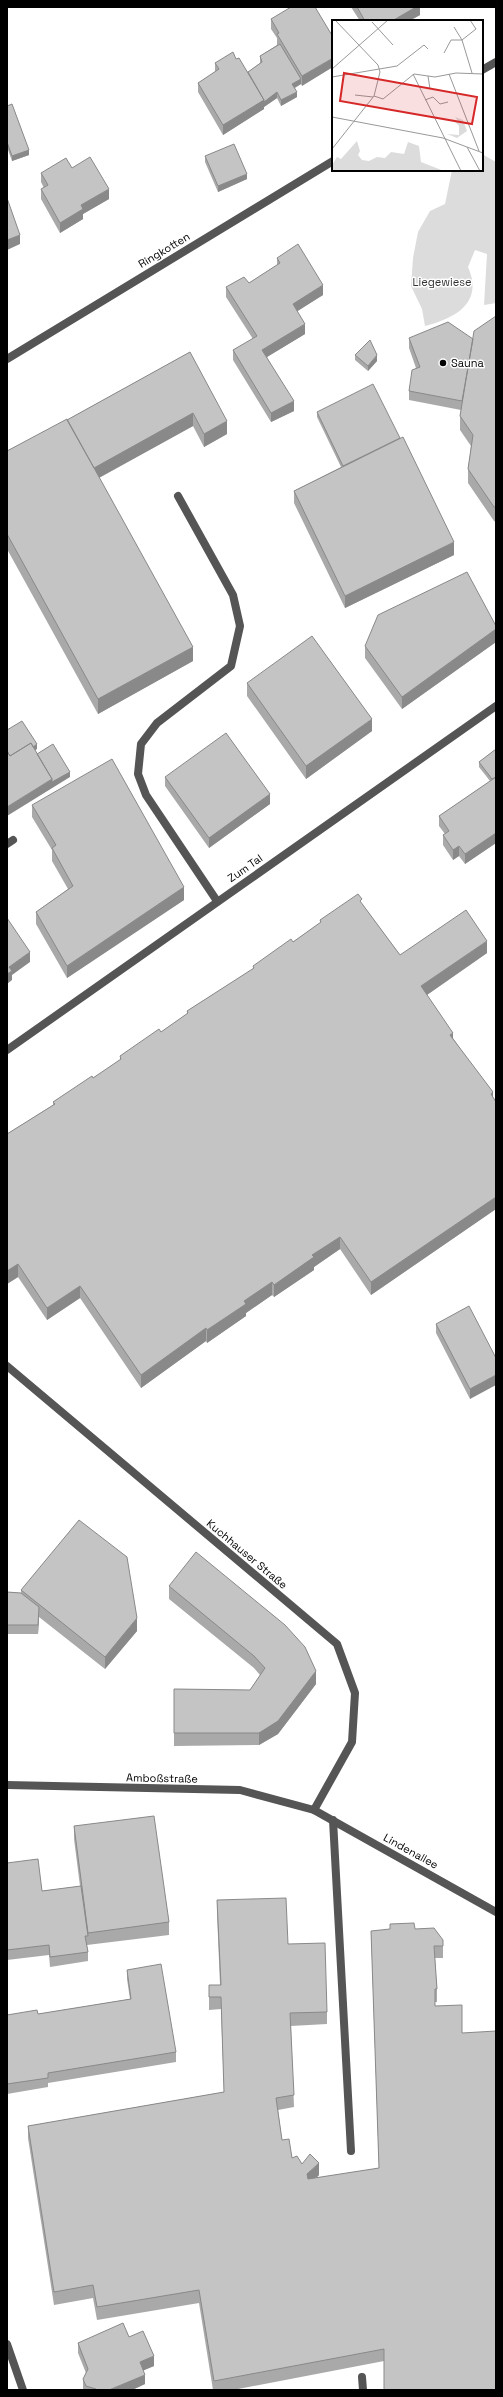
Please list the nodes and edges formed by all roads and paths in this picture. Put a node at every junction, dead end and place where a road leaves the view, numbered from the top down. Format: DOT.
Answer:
graph roads {
  1 [pos="496,62"];
  2 [pos="483,69"];
  3 [pos="332,162"];
  4 [pos="7,359"];
  5 [pos="178,496"];
  6 [pos="496,706"];
  7 [pos="217,901"];
  8 [pos="7,1050"];
  9 [pos="7,1366"];
  10 [pos="7,1785"];
  11 [pos="314,1810"];
  12 [pos="333,1820"];
  13 [pos="496,1912"];
  14 [pos="351,2151"];
  15 [pos="7,2344"];
  16 [pos="362,2377"];
  17 [pos="23,2390"];
  18 [pos="363,2390"];
  1 -- 2 [label="street"];
  3 -- 4 [label="street, Ringkotten"];
  5 -- 7 [label="street"];
  6 -- 7 [label="street, Zum Tal"];
  7 -- 8 [label="street, Zum Tal"];
  9 -- 11 [label="street, Kuchhauser Straße"];
  10 -- 11 [label="street, Amboßstraße"];
  11 -- 12 [label="street, Lindenallee"];
  12 -- 13 [label="street, Lindenallee"];
  12 -- 14 [label="street"];
  15 -- 17 [label="street"];
  16 -- 18 [label="street"];
}
